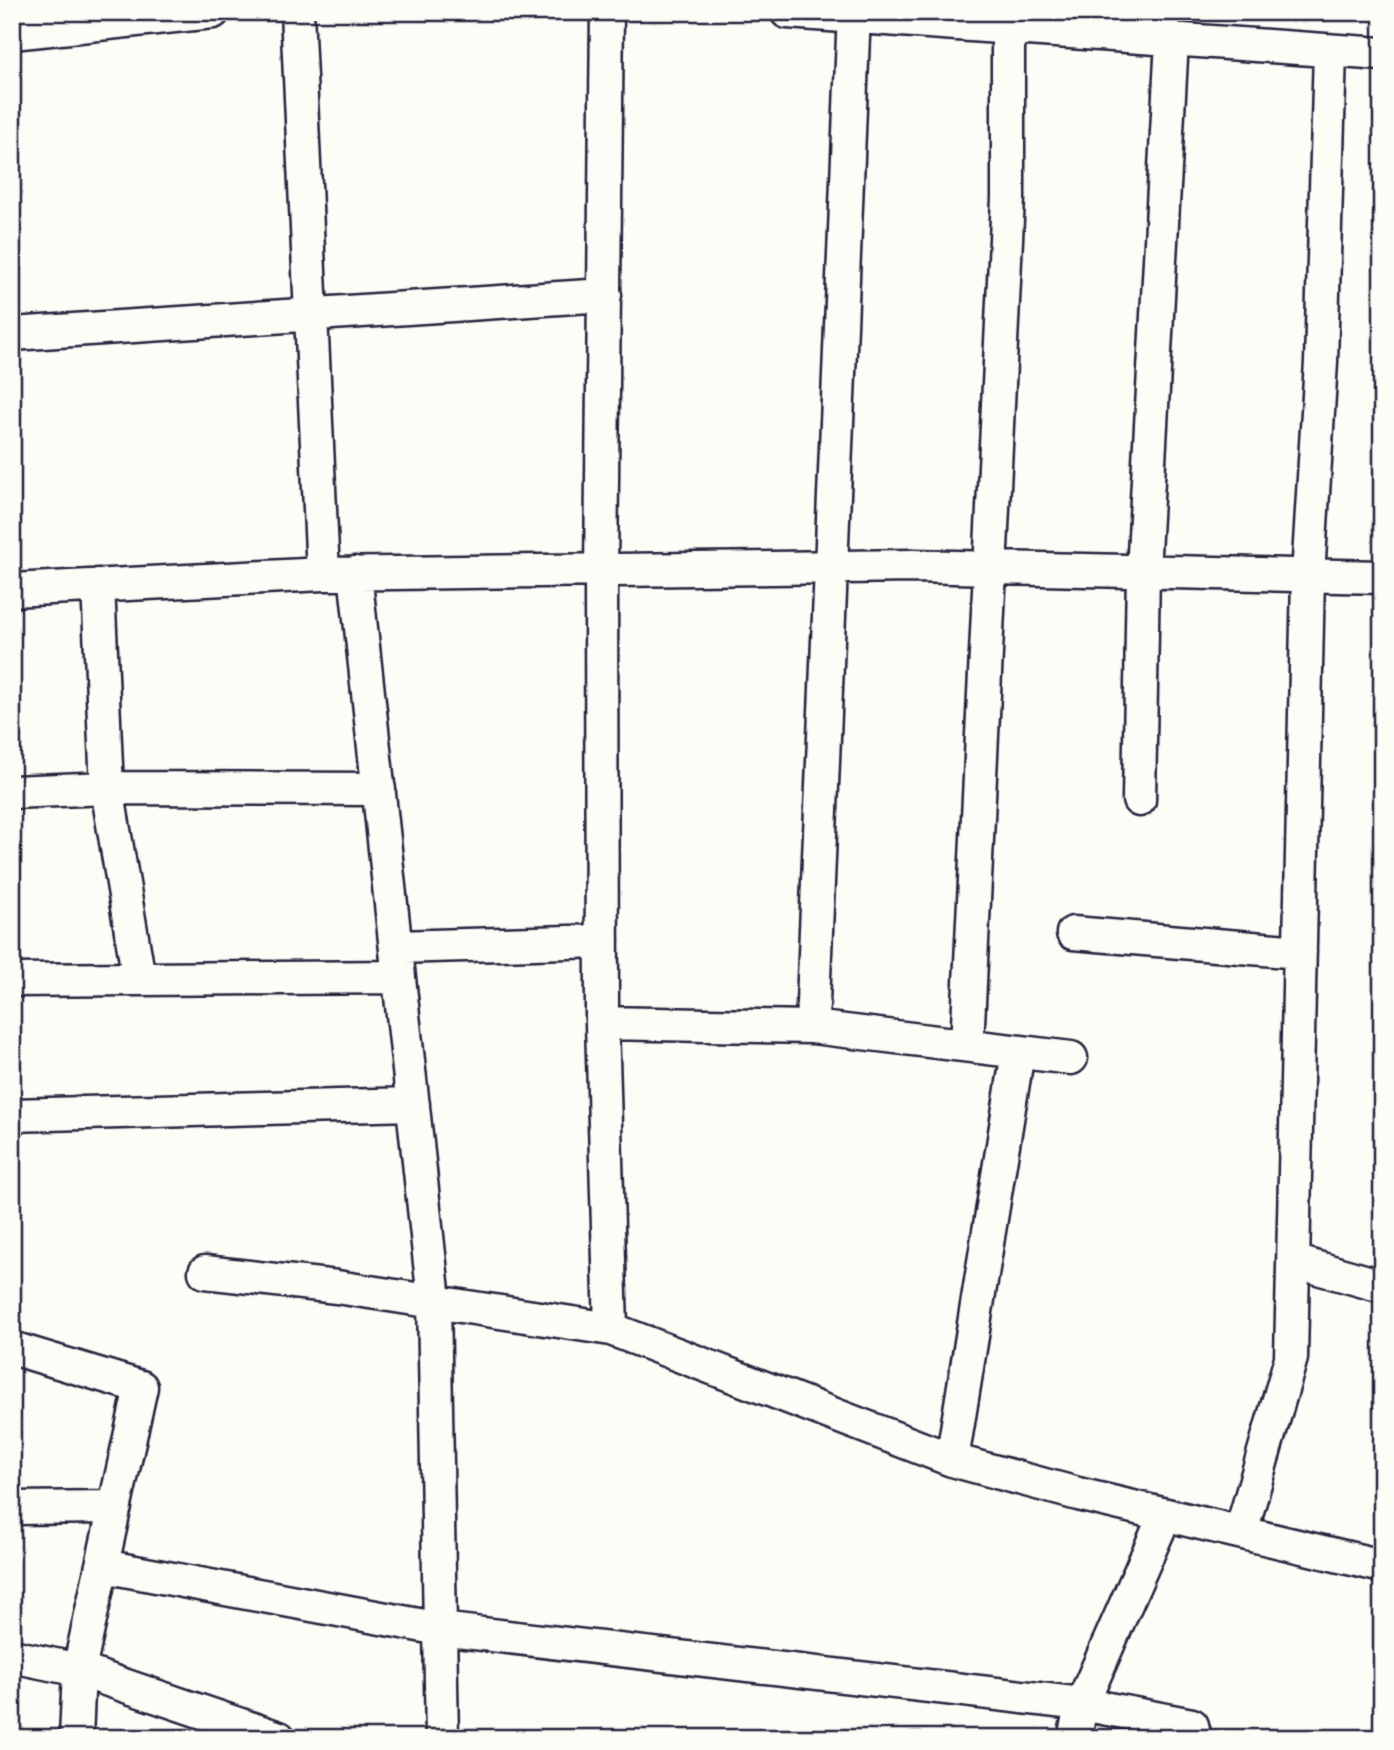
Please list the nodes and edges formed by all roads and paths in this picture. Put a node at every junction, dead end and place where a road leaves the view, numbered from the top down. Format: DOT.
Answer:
graph roads {
  1 [pos="213,12"];
  2 [pos="297,12"];
  3 [pos="607,12"];
  4 [pos="786,12"];
  5 [pos="1151,12"];
  6 [pos="854,15"];
  7 [pos="144,16"];
  8 [pos="1007,28"];
  9 [pos="12,33"];
  10 [pos="1172,40"];
  11 [pos="1330,51"];
  12 [pos="1382,54"];
  13 [pos="605,295"];
  14 [pos="311,313"];
  15 [pos="12,334"];
  16 [pos="831,568"];
  17 [pos="990,569"];
  18 [pos="601,572"];
  19 [pos="1143,572"];
  20 [pos="355,573"];
  21 [pos="323,574"];
  22 [pos="1308,576"];
  23 [pos="1382,576"];
  24 [pos="98,585"];
  25 [pos="12,590"];
  26 [pos="107,789"];
  27 [pos="379,789"];
  28 [pos="12,792"];
  29 [pos="1139,800"];
  30 [pos="1073,933"];
  31 [pos="602,941"];
  32 [pos="1300,952"];
  33 [pos="397,962"];
  34 [pos="139,979"];
  35 [pos="12,980"];
  36 [pos="602,1023"];
  37 [pos="812,1027"];
  38 [pos="967,1045"];
  39 [pos="1018,1052"];
  40 [pos="1071,1058"];
  41 [pos="412,1104"];
  42 [pos="12,1115"];
  43 [pos="1293,1261"];
  44 [pos="205,1272"];
  45 [pos="1382,1286"];
  46 [pos="434,1300"];
  47 [pos="611,1329"];
  48 [pos="12,1348"];
  49 [pos="952,1460"];
  50 [pos="115,1507"];
  51 [pos="12,1508"];
  52 [pos="1165,1515"];
  53 [pos="1241,1532"];
  54 [pos="103,1566"];
  55 [pos="1382,1566"];
  56 [pos="440,1629"];
  57 [pos="12,1656"];
  58 [pos="79,1670"];
  59 [pos="1082,1704"];
  60 [pos="76,1738"];
  61 [pos="279,1738"];
  62 [pos="442,1738"];
  63 [pos="1074,1738"];
  64 [pos="1195,1738"];
  1 -- 7 [label="street"];
  2 -- 14 [label="street"];
  3 -- 13 [label="street"];
  4 -- 6 [label="street"];
  5 -- 10 [label="street"];
  6 -- 8 [label="street"];
  6 -- 16 [label="street"];
  7 -- 9 [label="street"];
  8 -- 10 [label="street"];
  8 -- 17 [label="street"];
  10 -- 11 [label="street"];
  10 -- 19 [label="street"];
  11 -- 12 [label="street"];
  11 -- 22 [label="street"];
  13 -- 14 [label="street"];
  13 -- 18 [label="street"];
  14 -- 15 [label="street"];
  14 -- 21 [label="street"];
  16 -- 17 [label="street"];
  16 -- 18 [label="street"];
  16 -- 37 [label="street"];
  17 -- 19 [label="street"];
  17 -- 38 [label="street"];
  18 -- 20 [label="street"];
  18 -- 31 [label="street"];
  19 -- 22 [label="street"];
  19 -- 29 [label="street"];
  20 -- 21 [label="street"];
  20 -- 27 [label="street"];
  21 -- 24 [label="street"];
  22 -- 23 [label="street"];
  22 -- 32 [label="street"];
  24 -- 25 [label="street"];
  24 -- 26 [label="street"];
  26 -- 27 [label="street"];
  26 -- 28 [label="street"];
  26 -- 34 [label="street"];
  27 -- 33 [label="street"];
  30 -- 32 [label="street"];
  31 -- 33 [label="street"];
  31 -- 36 [label="street"];
  32 -- 43 [label="street"];
  33 -- 34 [label="street"];
  33 -- 41 [label="street"];
  34 -- 35 [label="street"];
  36 -- 37 [label="street"];
  36 -- 47 [label="street"];
  37 -- 38 [label="street"];
  38 -- 39 [label="street"];
  39 -- 40 [label="street"];
  39 -- 49 [label="street"];
  41 -- 42 [label="street"];
  41 -- 46 [label="street"];
  43 -- 45 [label="street"];
  43 -- 53 [label="street"];
  44 -- 46 [label="street"];
  46 -- 47 [label="street"];
  46 -- 56 [label="street"];
  47 -- 49 [label="street"];
  48 -- 50 [label="street"];
  49 -- 52 [label="street"];
  50 -- 51 [label="street"];
  50 -- 54 [label="street"];
  52 -- 53 [label="street"];
  52 -- 59 [label="street"];
  53 -- 55 [label="street"];
  54 -- 56 [label="street"];
  54 -- 58 [label="street"];
  56 -- 59 [label="street"];
  56 -- 62 [label="street"];
  57 -- 58 [label="street"];
  58 -- 60 [label="street"];
  58 -- 61 [label="street"];
  59 -- 63 [label="street"];
  59 -- 64 [label="street"];
}
